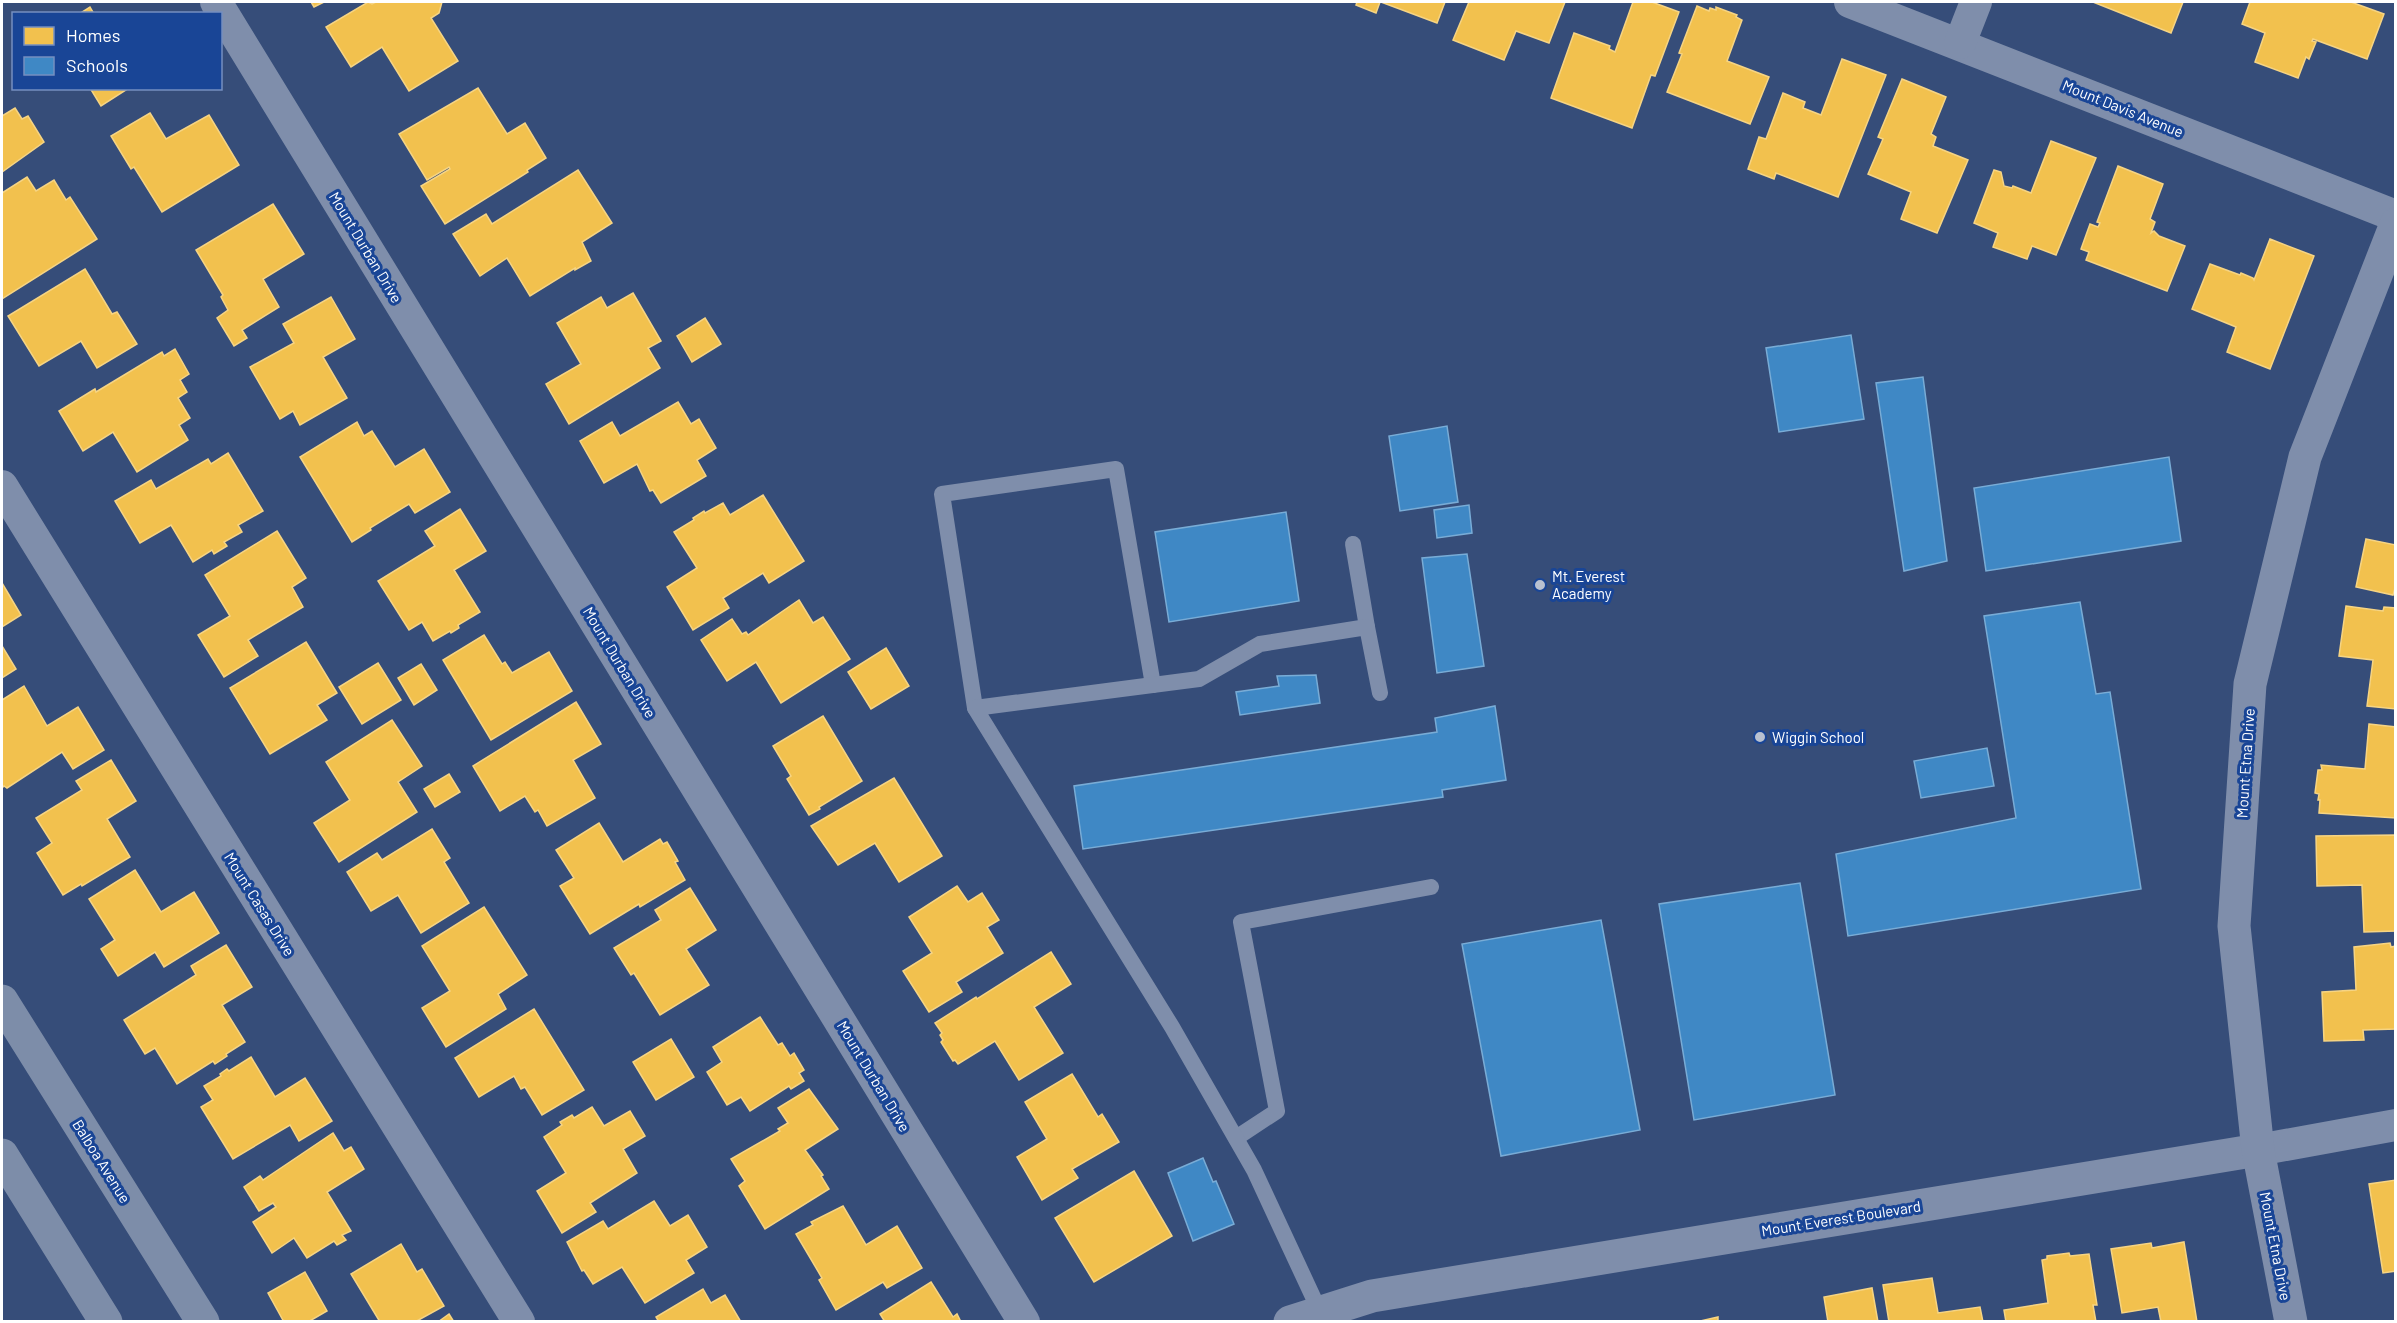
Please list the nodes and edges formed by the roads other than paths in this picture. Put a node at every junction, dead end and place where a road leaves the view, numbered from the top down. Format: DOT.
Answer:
graph roads {
  1 [pos="216,2"];
  2 [pos="1850,2"];
  3 [pos="1976,2"];
  4 [pos="1960,43"];
  5 [pos="2396,216"];
  6 [pos="2396,224"];
  7 [pos="2,486"];
  8 [pos="1353,544"];
  9 [pos="1367,627"];
  10 [pos="1153,685"];
  11 [pos="1380,693"];
  12 [pos="975,708"];
  13 [pos="1431,887"];
  14 [pos="2,1001"];
  15 [pos="2396,1125"];
  16 [pos="1236,1138"];
  17 [pos="2258,1150"];
  18 [pos="2,1155"];
  19 [pos="1305,1317"];
  20 [pos="106,1322"];
  21 [pos="203,1322"];
  22 [pos="519,1322"];
  23 [pos="1024,1322"];
  24 [pos="2291,1322"];
  1 -- 23 [label="street, Mount Durban Drive"];
  2 -- 4 [label="street, Mount Davis Avenue"];
  3 -- 4 [label="street"];
  4 -- 5 [label="street, Mount Davis Avenue"];
  6 -- 17 [label="street, Mount Etna Drive"];
  7 -- 22 [label="street, Mount Casas Drive"];
  8 -- 9 [label="lane"];
  9 -- 10 [label="lane"];
  9 -- 11 [label="lane"];
  10 -- 12 [label="lane"];
  10 -- 12 [label="lane"];
  12 -- 16 [label="lane"];
  13 -- 16 [label="lane"];
  14 -- 21 [label="main road, Balboa Avenue"];
  15 -- 17 [label="street, Mount Everest Boulevard"];
  16 -- 19 [label="lane"];
  17 -- 19 [label="street, Mount Everest Boulevard"];
  17 -- 24 [label="street, Mount Etna Drive"];
  18 -- 20 [label="main road"];
}
